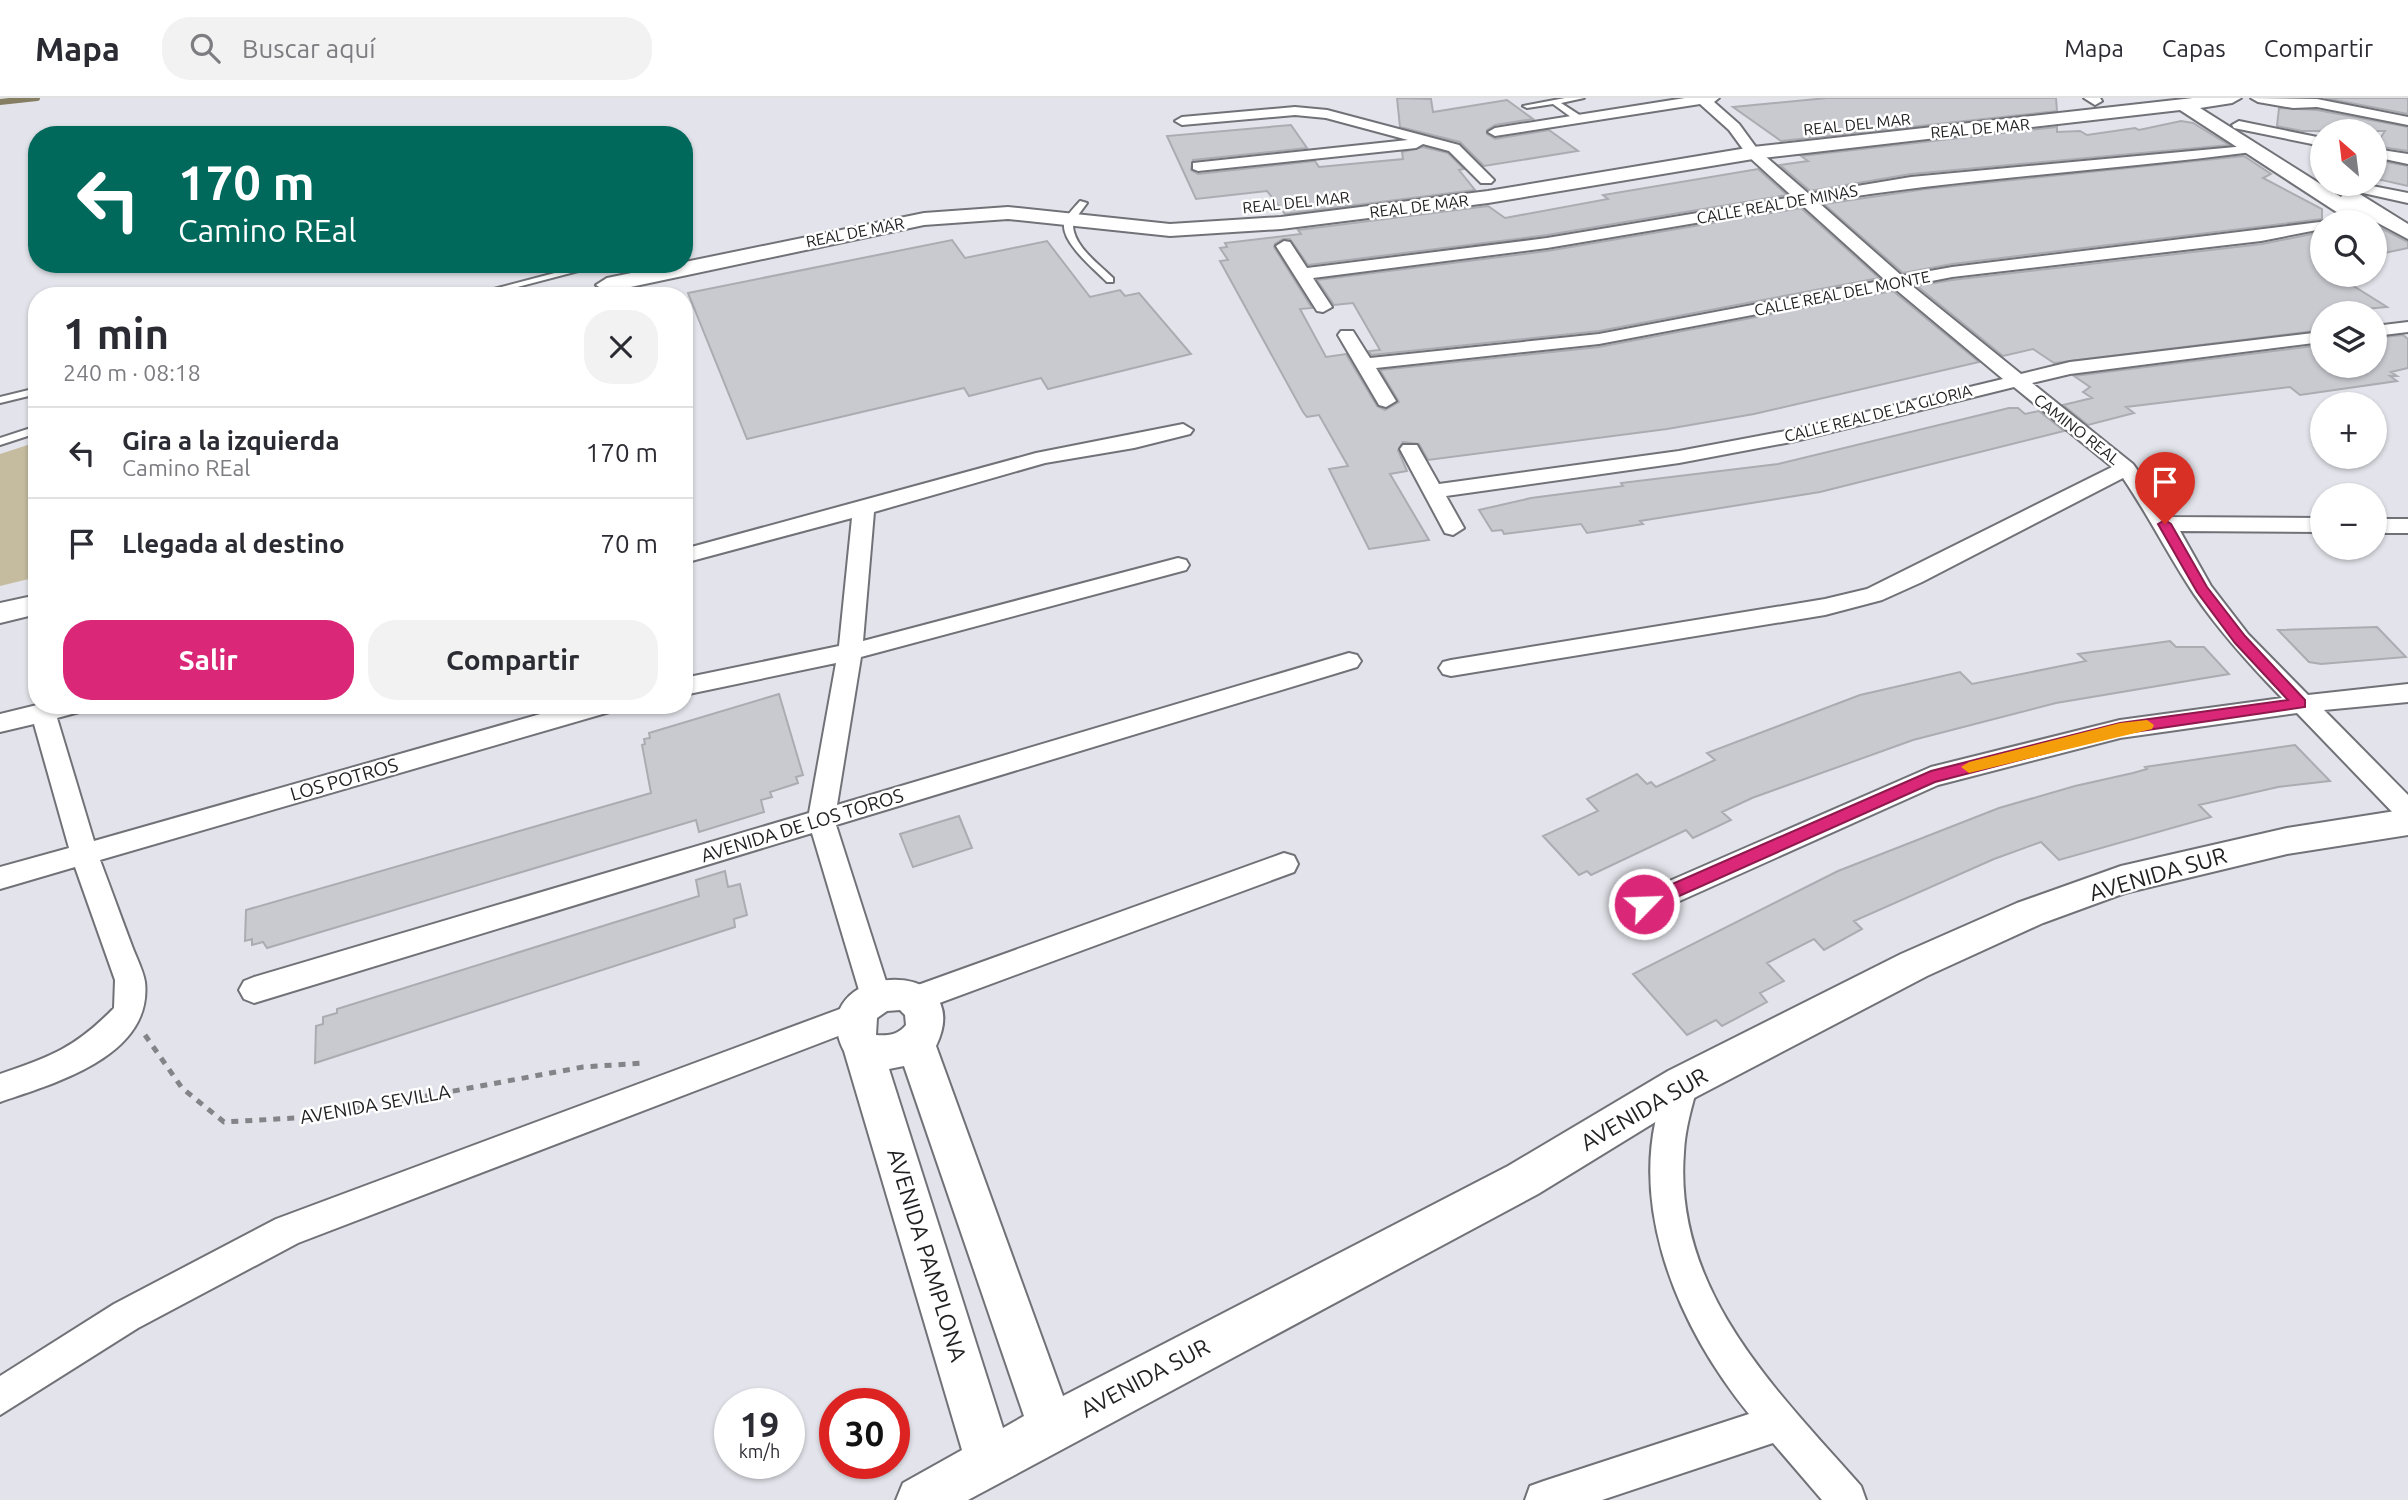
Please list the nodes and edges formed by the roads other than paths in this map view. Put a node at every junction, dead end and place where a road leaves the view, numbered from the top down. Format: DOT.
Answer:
graph roads {
  1 [pos="1580,98"];
  2 [pos="2118,98"];
  3 [pos="2232,98"];
  4 [pos="2258,98"];
  5 [pos="1707,99"];
  6 [pos="2093,99"];
  7 [pos="2323,100"];
  8 [pos="1554,102"];
  9 [pos="2192,104"];
  10 [pos="1527,106"];
  11 [pos="1578,118"];
  12 [pos="1182,121"];
  13 [pos="2408,121"];
  14 [pos="2239,125"];
  15 [pos="1495,132"];
  16 [pos="2310,140"];
  17 [pos="1432,142"];
  18 [pos="1746,145"];
  19 [pos="2252,148"];
  20 [pos="2387,155"];
  21 [pos="2408,159"];
  22 [pos="1198,166"];
  23 [pos="2310,171"];
  24 [pos="1486,180"];
  25 [pos="2387,194"];
  26 [pos="2349,196"];
  27 [pos="2408,198"];
  28 [pos="1803,199"];
  29 [pos="1083,203"];
  30 [pos="2348,210"];
  31 [pos="1069,220"];
  32 [pos="2310,226"];
  33 [pos="2408,233"];
  34 [pos="2387,236"];
  35 [pos="1284,246"];
  36 [pos="693,248"];
  37 [pos="2408,249"];
  38 [pos="693,267"];
  39 [pos="667,273"];
  40 [pos="1303,274"];
  41 [pos="606,275"];
  42 [pos="638,279"];
  43 [pos="1110,280"];
  44 [pos="1899,281"];
  45 [pos="505,287"];
  46 [pos="1323,307"];
  47 [pos="2408,327"];
  48 [pos="2387,330"];
  49 [pos="1347,335"];
  50 [pos="2310,338"];
  51 [pos="1363,364"];
  52 [pos="2012,379"];
  53 [pos="28,393"];
  54 [pos="0,400"];
  55 [pos="1386,401"];
  56 [pos="1183,430"];
  57 [pos="28,432"];
  58 [pos="0,442"];
  59 [pos="1410,449"];
  60 [pos="2126,468"];
  61 [pos="1433,491"];
  62 [pos="864,508"];
  63 [pos="2165,524"];
  64 [pos="2310,525"];
  65 [pos="2387,526"];
  66 [pos="2408,526"];
  67 [pos="1453,528"];
  68 [pos="693,554"];
  69 [pos="1178,565"];
  70 [pos="28,606"];
  71 [pos="0,613"];
  72 [pos="850,652"];
  73 [pos="1349,661"];
  74 [pos="1451,668"];
  75 [pos="693,685"];
  76 [pos="2408,693"];
  77 [pos="2300,704"];
  78 [pos="39,714"];
  79 [pos="43,714"];
  80 [pos="572,714"];
  81 [pos="0,723"];
  82 [pos="62,777"];
  83 [pos="2408,812"];
  84 [pos="821,819"];
  85 [pos="2408,822"];
  86 [pos="84,853"];
  87 [pos="1284,864"];
  88 [pos="0,878"];
  89 [pos="1644,904"];
  90 [pos="254,990"];
  91 [pos="915,999"];
  92 [pos="865,1021"];
  93 [pos="915,1042"];
  94 [pos="1682,1084"];
  95 [pos="0,1088"];
  96 [pos="0,1397"];
  97 [pos="1782,1422"];
  98 [pos="1051,1427"];
  99 [pos="990,1462"];
  100 [pos="920,1500"];
  101 [pos="1544,1500"];
  102 [pos="1847,1500"];
  1 -- 8 [label="lane"];
  2 -- 6 [label="street, REAL DEL MAR"];
  3 -- 9 [label="street, REAL DE MAR"];
  4 -- 7 [label="street"];
  5 -- 11 [label="street"];
  5 -- 18 [label="street, CAMINO REAL"];
  6 -- 18 [label="street, REAL DEL MAR"];
  7 -- 13 [label="street"];
  8 -- 10 [label="lane"];
  8 -- 11 [label="lane"];
  9 -- 14 [label="street"];
  9 -- 18 [label="street, REAL DE MAR"];
  9 -- 19 [label="street"];
  11 -- 15 [label="street"];
  12 -- 17 [label="street"];
  14 -- 16 [label="street"];
  14 -- 23 [label="street"];
  17 -- 22 [label="street"];
  17 -- 24 [label="street"];
  18 -- 24 [label="street, REAL DEL MAR"];
  18 -- 28 [label="street, CAMINO REAL"];
  18 -- 31 [label="street, REAL DE MAR"];
  19 -- 28 [label="street, CALLE REAL DE MINAS"];
  19 -- 30 [label="street"];
  20 -- 21 [label="street"];
  24 -- 29 [label="street, REAL DEL MAR"];
  25 -- 27 [label="street"];
  26 -- 33 [label="street"];
  28 -- 40 [label="street, CALLE REAL DE MINAS"];
  28 -- 44 [label="street, CAMINO REAL"];
  29 -- 31 [label="lane"];
  29 -- 36 [label="street, REAL DEL MAR"];
  31 -- 38 [label="street, REAL DE MAR"];
  31 -- 43 [label="lane"];
  32 -- 44 [label="street, CALLE REAL DEL MONTE"];
  34 -- 37 [label="street"];
  35 -- 40 [label="street"];
  39 -- 42 [label="street, REAL DE MAR"];
  40 -- 46 [label="street"];
  41 -- 42 [label="street, REAL DE MAR"];
  41 -- 45 [label="lane"];
  44 -- 51 [label="street, CALLE REAL DEL MONTE"];
  44 -- 52 [label="street, CAMINO REAL"];
  47 -- 48 [label="street"];
  49 -- 51 [label="street"];
  50 -- 52 [label="street, CALLE REAL DE LA GLORIA"];
  51 -- 55 [label="street"];
  52 -- 60 [label="street, CAMINO REAL"];
  52 -- 61 [label="street, CALLE REAL DE LA GLORIA"];
  53 -- 54 [label="lane"];
  56 -- 62 [label="street"];
  57 -- 58 [label="lane"];
  59 -- 61 [label="street"];
  60 -- 63 [label="street, CAMINO REAL"];
  60 -- 74 [label="street"];
  61 -- 67 [label="street"];
  62 -- 68 [label="street"];
  62 -- 72 [label="street"];
  63 -- 64 [label="street"];
  63 -- 77 [label="street, CAMINO REAL"];
  65 -- 66 [label="street"];
  69 -- 72 [label="street"];
  70 -- 71 [label="street"];
  72 -- 75 [label="street"];
  72 -- 84 [label="street"];
  73 -- 84 [label="street, AVENIDA DE LOS TOROS"];
  76 -- 77 [label="street"];
  77 -- 83 [label="street, CAMINO REAL"];
  77 -- 89 [label="street"];
  78 -- 81 [label="street"];
  79 -- 82 [label="street"];
  80 -- 86 [label="street, LOS POTROS"];
  82 -- 86 [label="street"];
  84 -- 90 [label="street, AVENIDA DE LOS TOROS"];
  84 -- 92 [label="street, AVENIDA PAMPLONA"];
  85 -- 94 [label="street, AVENIDA SUR"];
  86 -- 88 [label="street, LOS POTROS"];
  86 -- 95 [label="street"];
  87 -- 91 [label="street"];
  91 -- 92 [label="street"];
  91 -- 93 [label="street"];
  92 -- 93 [label="street"];
  92 -- 96 [label="street"];
  92 -- 99 [label="street, AVENIDA PAMPLONA"];
  93 -- 98 [label="street"];
  94 -- 97 [label="street"];
  94 -- 98 [label="street, AVENIDA SUR"];
  97 -- 101 [label="street"];
  97 -- 102 [label="street"];
  98 -- 99 [label="street, AVENIDA SUR"];
  99 -- 100 [label="street, AVENIDA SUR"];
}
